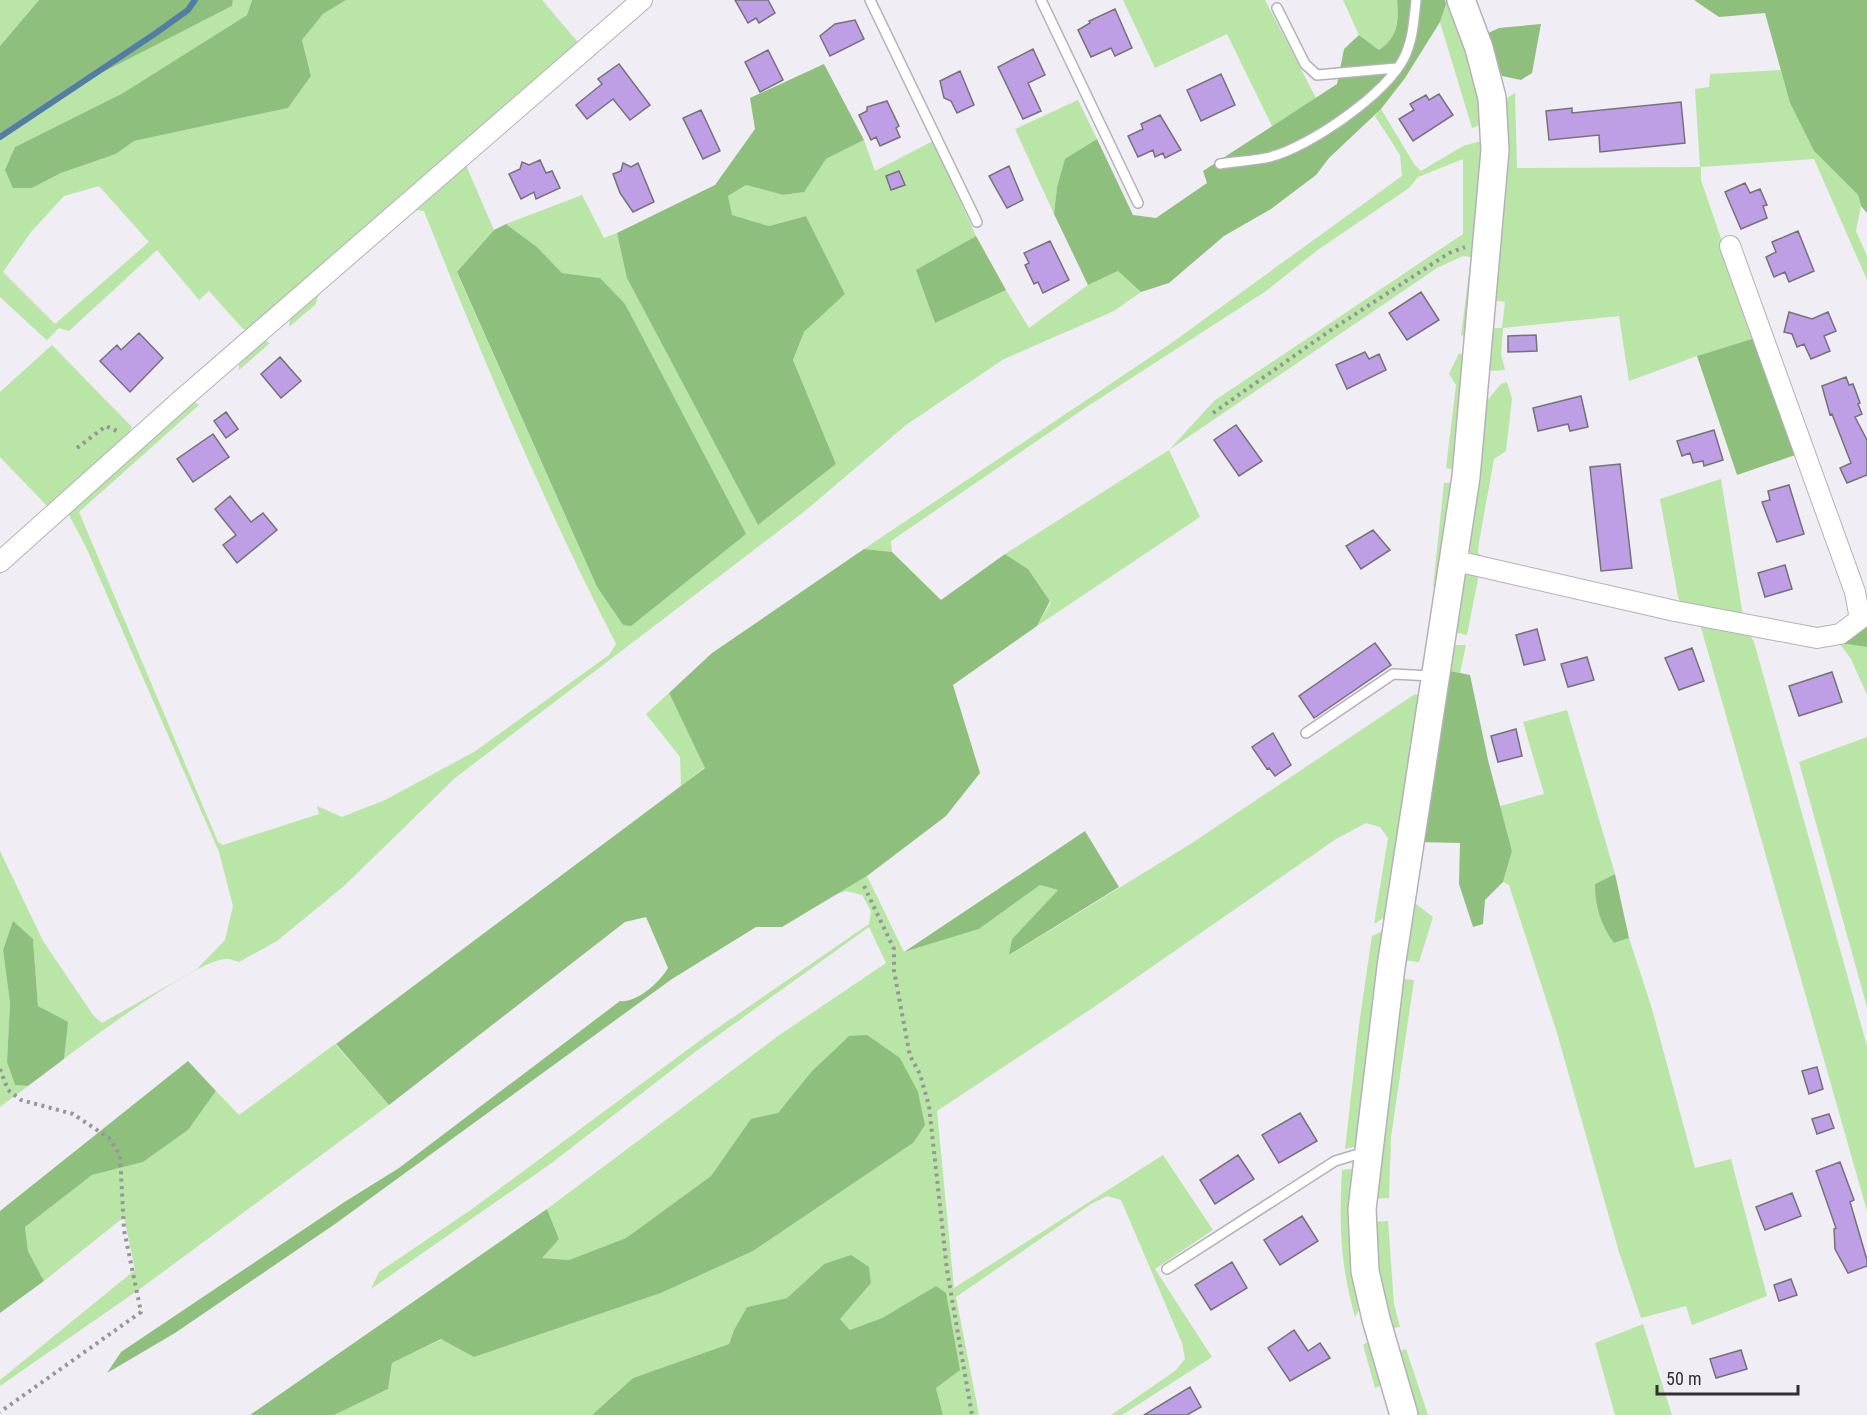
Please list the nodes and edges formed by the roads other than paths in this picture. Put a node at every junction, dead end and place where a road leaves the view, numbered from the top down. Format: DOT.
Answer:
graph roads {
  1 [pos="642,0"];
  2 [pos="870,0"];
  3 [pos="1041,0"];
  4 [pos="1416,0"];
  5 [pos="1461,0"];
  6 [pos="1277,8"];
  7 [pos="1396,68"];
  8 [pos="1220,164"];
  9 [pos="1138,204"];
  10 [pos="977,222"];
  11 [pos="1730,246"];
  12 [pos="1452,560"];
  13 [pos="0,562"];
  14 [pos="1863,619"];
  15 [pos="1434,676"];
  16 [pos="1306,733"];
  17 [pos="1367,1152"];
  18 [pos="1167,1269"];
  19 [pos="1404,1415"];
  1 -- 13 [label="street"];
  2 -- 10 [label="lane"];
  3 -- 9 [label="lane"];
  4 -- 7 [label="lane"];
  5 -- 12 [label="street"];
  6 -- 7 [label="lane"];
  7 -- 8 [label="lane"];
  11 -- 14 [label="street"];
  12 -- 14 [label="street"];
  12 -- 15 [label="street"];
  15 -- 16 [label="lane"];
  15 -- 17 [label="street"];
  17 -- 18 [label="lane"];
  17 -- 19 [label="street"];
}
